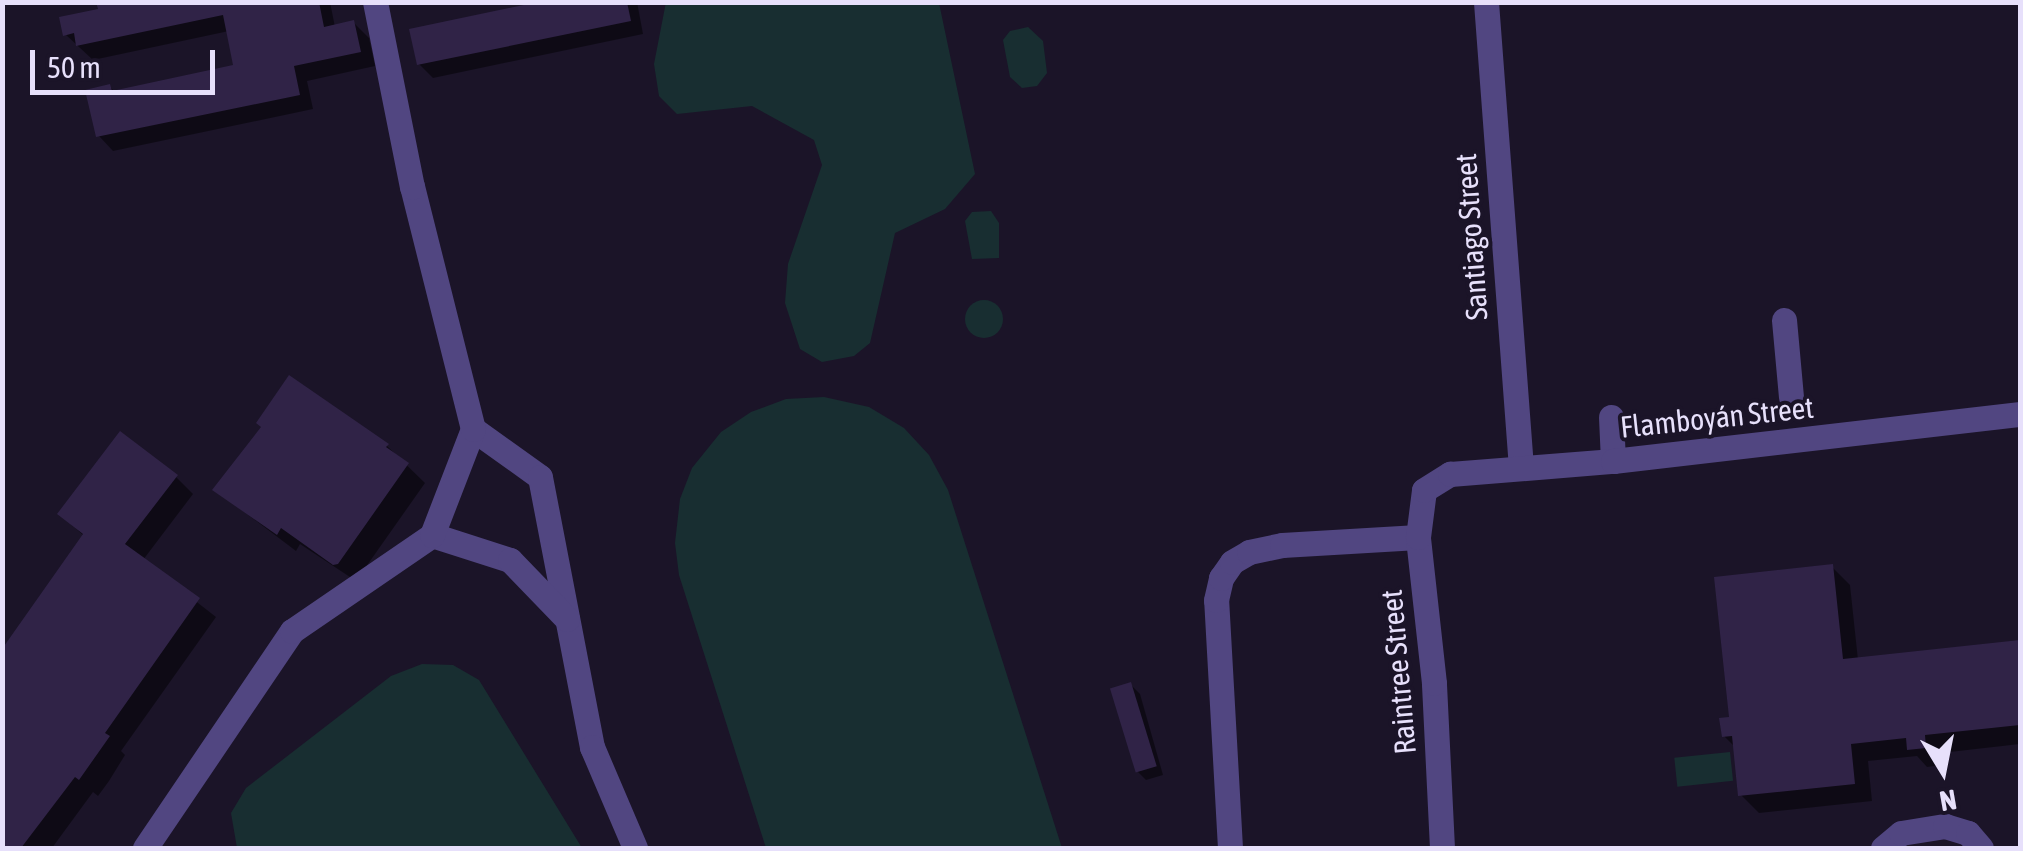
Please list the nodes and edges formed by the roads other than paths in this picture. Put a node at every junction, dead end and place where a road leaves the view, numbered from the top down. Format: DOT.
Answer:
graph roads {
  1 [pos="375,2"];
  2 [pos="1486,2"];
  3 [pos="1784,320"];
  4 [pos="1792,397"];
  5 [pos="2020,414"];
  6 [pos="1611,417"];
  7 [pos="472,429"];
  8 [pos="1613,461"];
  9 [pos="1520,466"];
  10 [pos="1424,490"];
  11 [pos="432,534"];
  12 [pos="1418,537"];
  13 [pos="567,619"];
  14 [pos="144,848"];
  15 [pos="636,848"];
  16 [pos="1230,848"];
  17 [pos="1442,848"];
  18 [pos="1882,848"];
  19 [pos="1982,848"];
  1 -- 7 [label="street"];
  2 -- 9 [label="street, Santiago Street"];
  3 -- 4 [label="street"];
  5 -- 8 [label="street, Flamboyán Street"];
  6 -- 8 [label="street"];
  7 -- 11 [label="street"];
  7 -- 13 [label="street"];
  8 -- 9 [label="street, Flamboyán Street"];
  9 -- 10 [label="street, Flamboyán Street"];
  10 -- 12 [label="street, Raintree Street"];
  11 -- 13 [label="street"];
  11 -- 14 [label="street"];
  12 -- 16 [label="street"];
  12 -- 17 [label="street, Raintree Street"];
  13 -- 15 [label="street"];
  18 -- 19 [label="street"];
}
